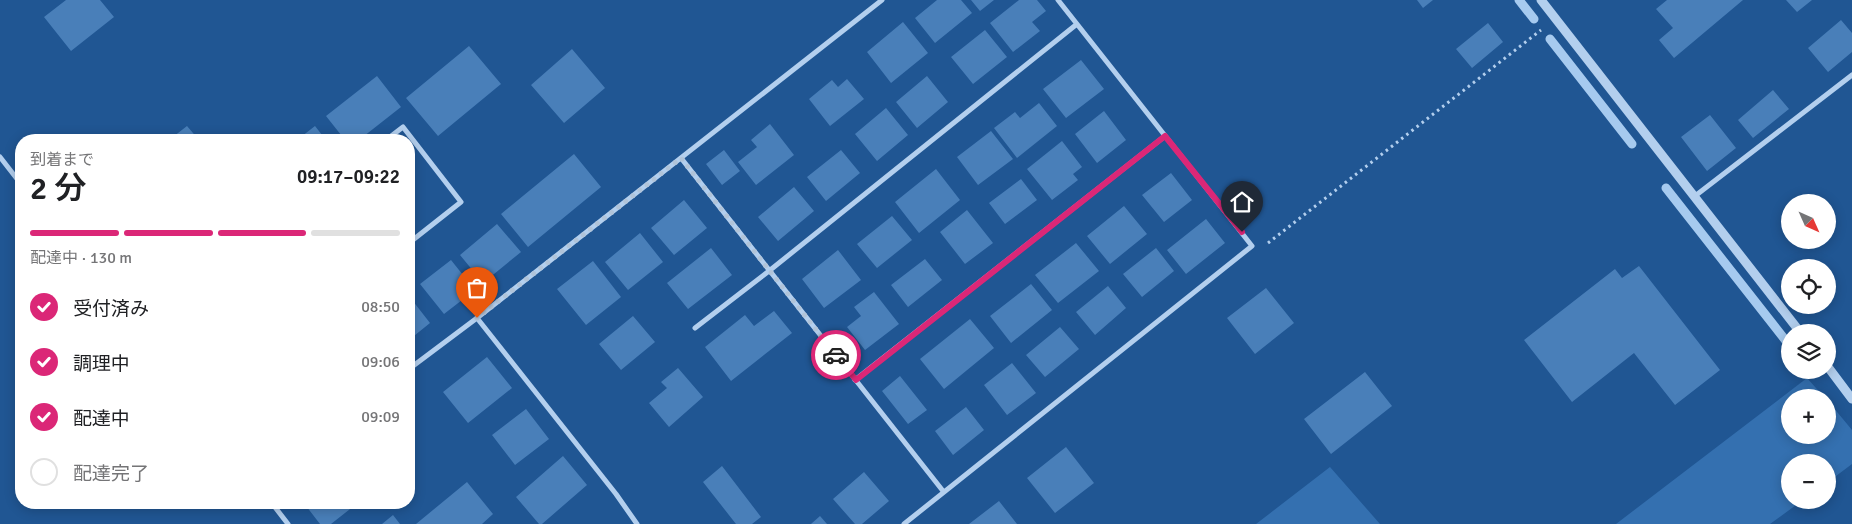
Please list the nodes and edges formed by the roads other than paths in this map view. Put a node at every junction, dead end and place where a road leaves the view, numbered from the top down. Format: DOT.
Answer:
graph roads {
  1 [pos="882,0"];
  2 [pos="1058,0"];
  3 [pos="1541,0"];
  4 [pos="1077,24"];
  5 [pos="1852,74"];
  6 [pos="394,134"];
  7 [pos="408,134"];
  8 [pos="1165,136"];
  9 [pos="415,143"];
  10 [pos="0,157"];
  11 [pos="681,158"];
  12 [pos="15,176"];
  13 [pos="1694,196"];
  14 [pos="415,238"];
  15 [pos="770,270"];
  16 [pos="477,318"];
  17 [pos="1794,324"];
  18 [pos="695,328"];
  19 [pos="415,364"];
  20 [pos="1836,378"];
  21 [pos="856,380"];
  22 [pos="1852,399"];
  23 [pos="943,491"];
  24 [pos="276,509"];
  25 [pos="288,524"];
  26 [pos="637,524"];
  27 [pos="904,524"];
  1 -- 11 [label="street"];
  2 -- 4 [label="street"];
  3 -- 13 [label="street"];
  4 -- 8 [label="street"];
  4 -- 15 [label="street"];
  5 -- 13 [label="street"];
  6 -- 7 [label="street"];
  8 -- 21 [label="street"];
  8 -- 23 [label="street"];
  9 -- 14 [label="street"];
  10 -- 12 [label="street"];
  11 -- 15 [label="street"];
  11 -- 16 [label="street"];
  13 -- 17 [label="street"];
  15 -- 18 [label="street"];
  15 -- 21 [label="street"];
  16 -- 19 [label="street"];
  16 -- 26 [label="street"];
  20 -- 22 [label="street"];
  21 -- 23 [label="street"];
  23 -- 27 [label="street"];
  24 -- 25 [label="street"];
}
